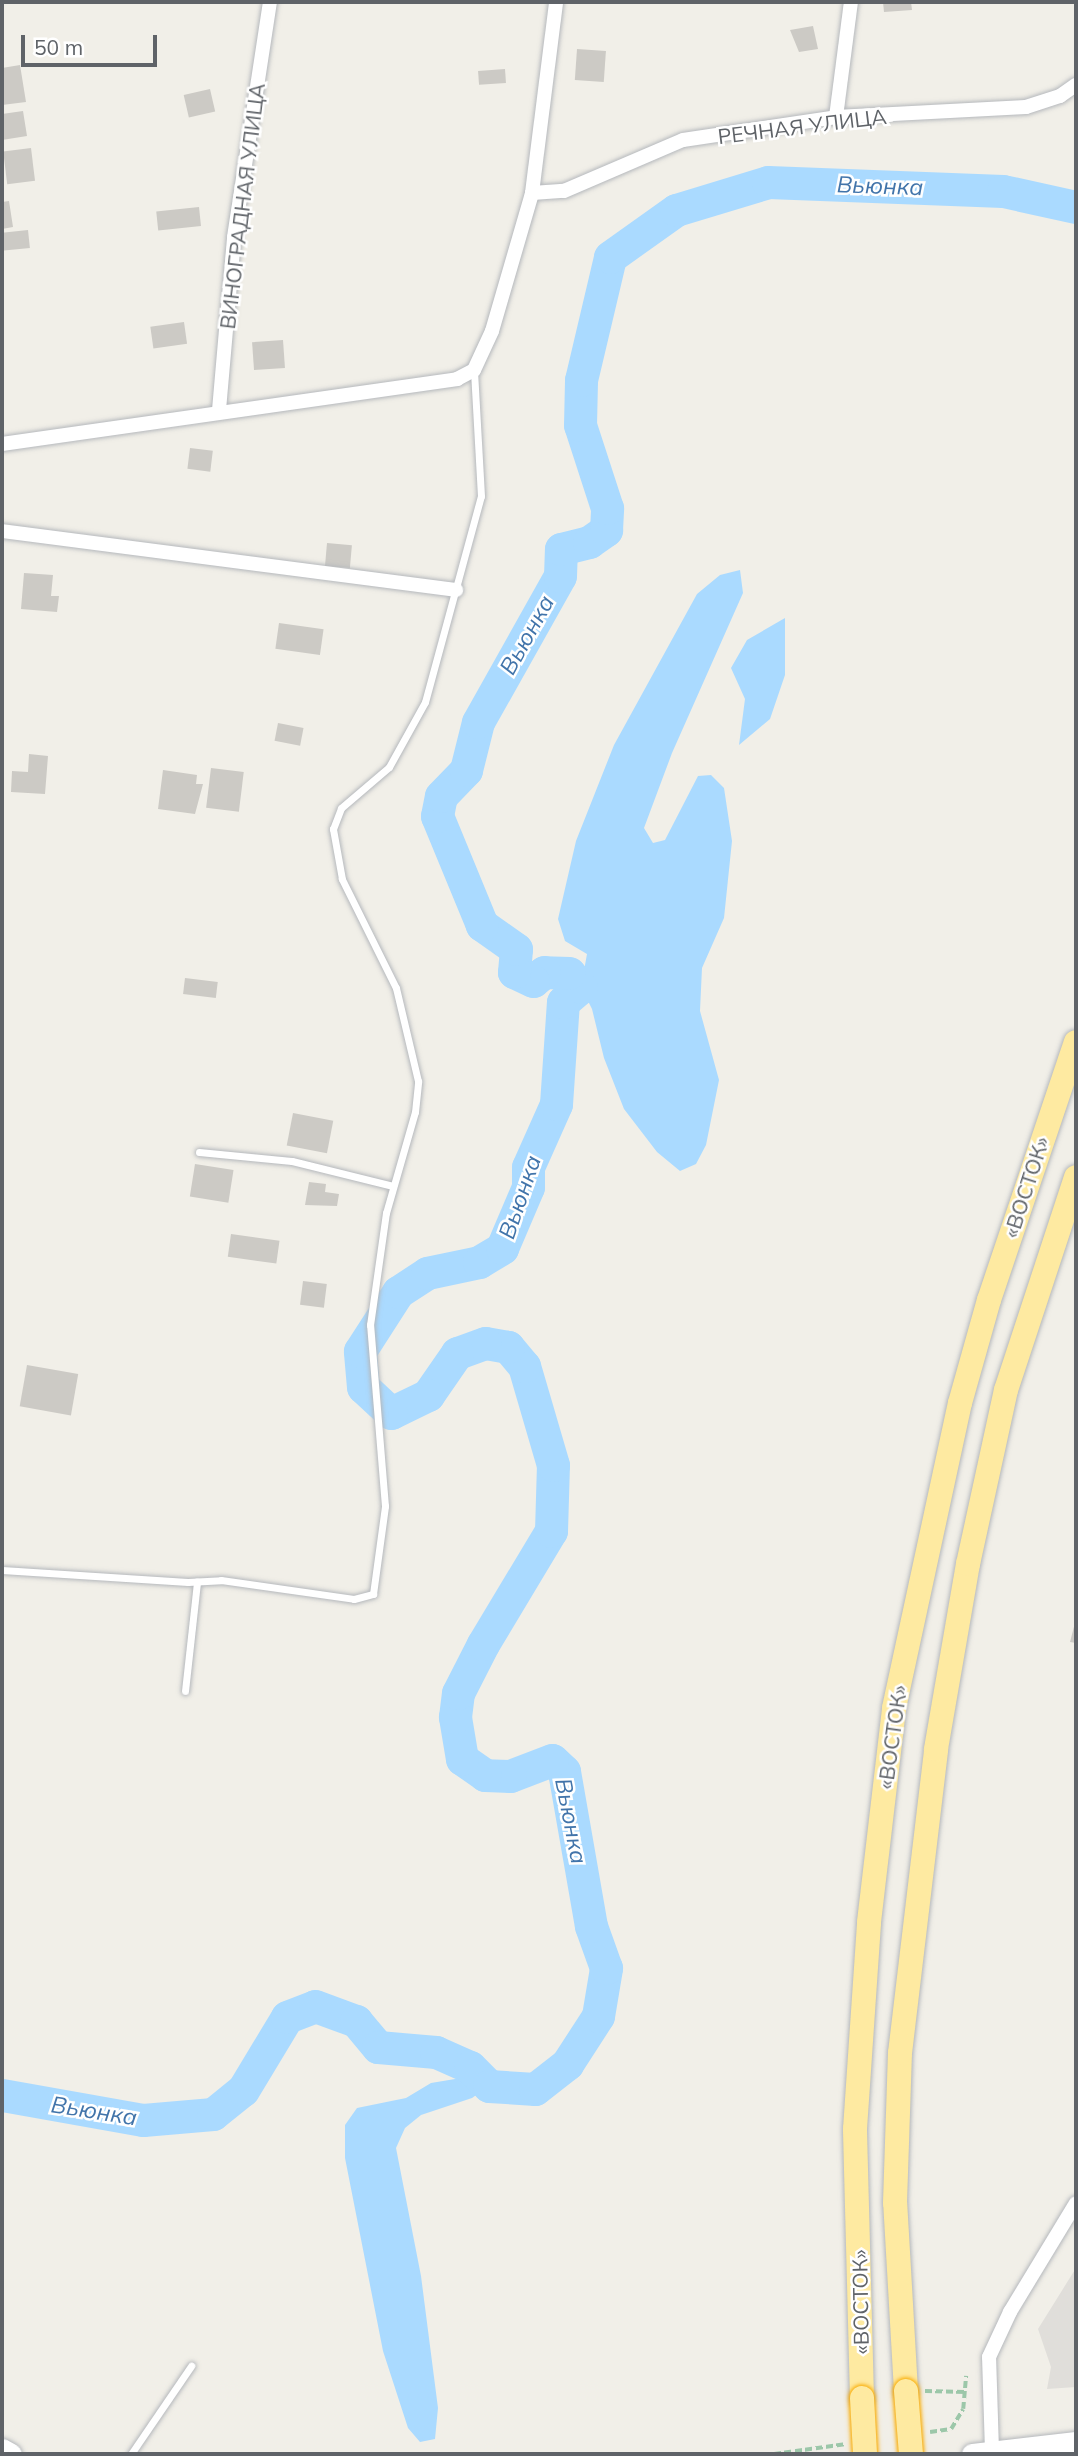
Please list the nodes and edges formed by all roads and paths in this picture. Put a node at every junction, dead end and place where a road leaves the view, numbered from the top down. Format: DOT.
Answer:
graph roads {
  1 [pos="270,2"];
  2 [pos="556,2"];
  3 [pos="850,2"];
  4 [pos="1076,85"];
  5 [pos="836,117"];
  6 [pos="532,194"];
  7 [pos="474,370"];
  8 [pos="219,411"];
  9 [pos="2,444"];
  10 [pos="2,531"];
  11 [pos="456,590"];
  12 [pos="1076,1042"];
  13 [pos="199,1152"];
  14 [pos="1076,1177"];
  15 [pos="393,1186"];
  16 [pos="2,1570"];
  17 [pos="197,1582"];
  18 [pos="186,1691"];
  19 [pos="1076,2203"];
  20 [pos="191,2365"];
  21 [pos="914,2391"];
  22 [pos="965,2392"];
  23 [pos="1076,2442"];
  24 [pos="2,2449"];
  25 [pos="985,2453"];
  26 [pos="11,2454"];
  27 [pos="131,2454"];
  28 [pos="866,2454"];
  29 [pos="911,2454"];
  1 -- 8 [label="street, ВИНОГРАДНАЯ УЛИЦА"];
  2 -- 6 [label="street"];
  3 -- 5 [label="street"];
  4 -- 5 [label="street, РЕЧНАЯ УЛИЦА"];
  5 -- 6 [label="street, РЕЧНАЯ УЛИЦА"];
  6 -- 7 [label="street"];
  7 -- 8 [label="street"];
  7 -- 11 [label="lane"];
  8 -- 9 [label="street"];
  10 -- 11 [label="street"];
  11 -- 15 [label="lane"];
  12 -- 28 [label="highway, «ВОСТОК», bridge"];
  13 -- 15 [label="lane"];
  14 -- 21 [label="highway, «ВОСТОК»"];
  15 -- 17 [label="lane"];
  16 -- 17 [label="lane"];
  17 -- 18 [label="lane"];
  19 -- 25 [label="street"];
  20 -- 27 [label="lane"];
  21 -- 22 [label="path"];
  21 -- 29 [label="highway, «ВОСТОК», bridge"];
  23 -- 25 [label="main road"];
  24 -- 26 [label="main road"];
}
